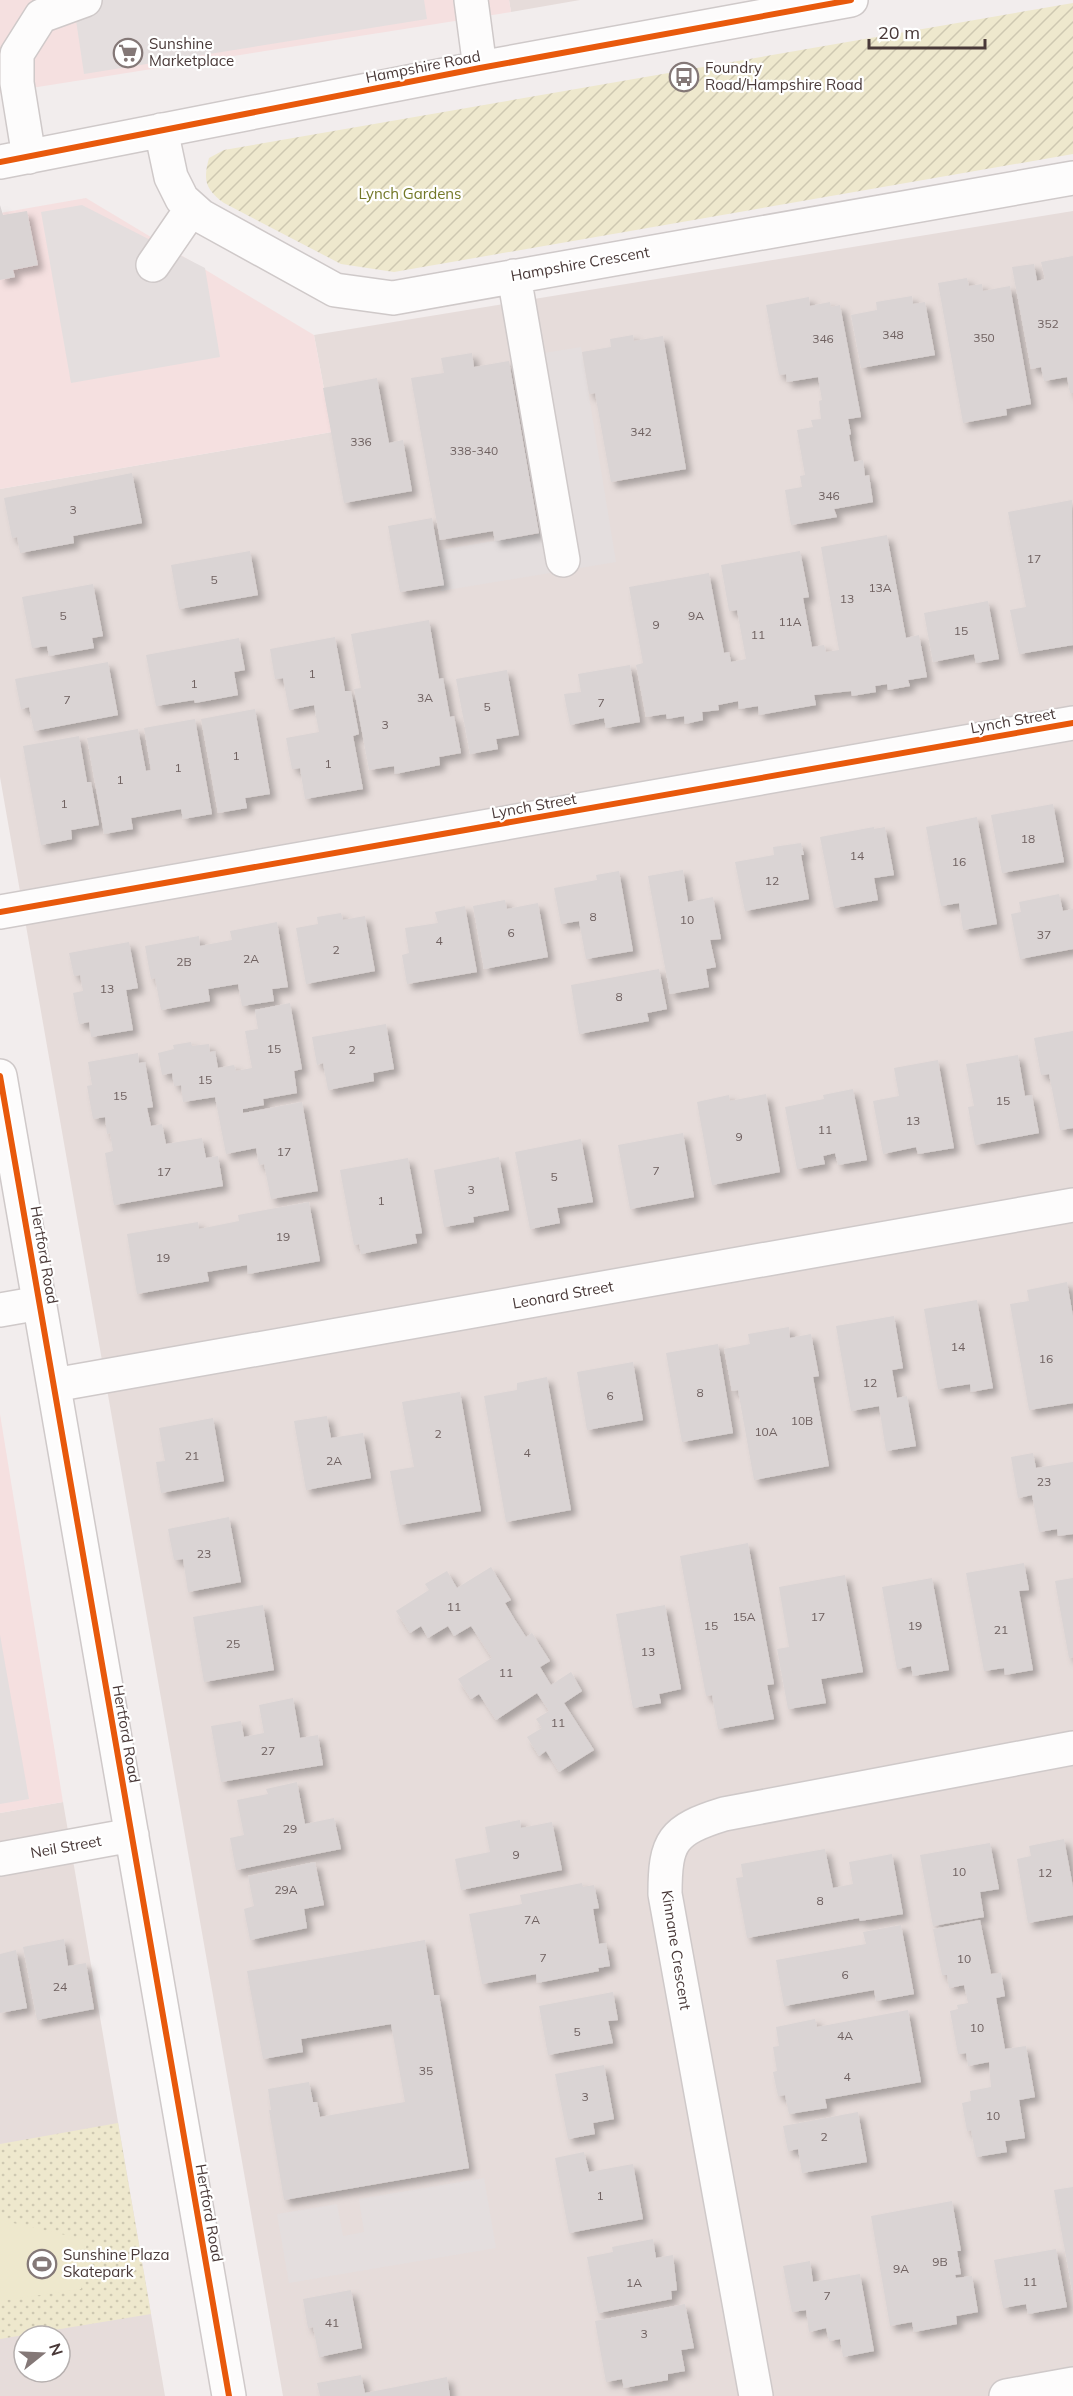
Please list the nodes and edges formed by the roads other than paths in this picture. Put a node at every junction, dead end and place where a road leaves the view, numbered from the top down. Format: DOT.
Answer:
graph roads {
  1 [pos="85,0"];
  2 [pos="471,0"];
  3 [pos="851,0"];
  4 [pos="9,48"];
  5 [pos="480,68"];
  6 [pos="161,130"];
  7 [pos="15,159"];
  8 [pos="1073,178"];
  9 [pos="192,208"];
  10 [pos="153,265"];
  11 [pos="514,276"];
  12 [pos="562,560"];
  13 [pos="1073,723"];
  14 [pos="0,912"];
  15 [pos="0,1076"];
  16 [pos="1073,1205"];
  17 [pos="40,1303"];
  18 [pos="0,1310"];
  19 [pos="54,1385"];
  20 [pos="1073,1748"];
  21 [pos="132,1835"];
  22 [pos="0,1859"];
  23 [pos="1073,2384"];
  24 [pos="229,2396"];
  25 [pos="756,2396"];
  26 [pos="1006,2396"];
  1 -- 4 [label="street"];
  2 -- 5 [label="street"];
  3 -- 5 [label="street, Hampshire Road"];
  4 -- 7 [label="street"];
  5 -- 6 [label="street, Hampshire Road"];
  6 -- 7 [label="street, Hampshire Road"];
  6 -- 9 [label="street, Hampshire Crescent"];
  8 -- 11 [label="street, Hampshire Crescent"];
  9 -- 10 [label="street"];
  9 -- 11 [label="street, Hampshire Crescent"];
  11 -- 12 [label="street"];
  13 -- 14 [label="street, Lynch Street"];
  15 -- 17 [label="street, Hertford Road"];
  16 -- 19 [label="street, Leonard Street"];
  17 -- 18 [label="street"];
  17 -- 19 [label="street, Hertford Road"];
  19 -- 21 [label="street, Hertford Road"];
  20 -- 25 [label="street, Kinnane Crescent"];
  21 -- 22 [label="street, Neil Street"];
  21 -- 24 [label="street, Hertford Road"];
  23 -- 26 [label="street"];
}
